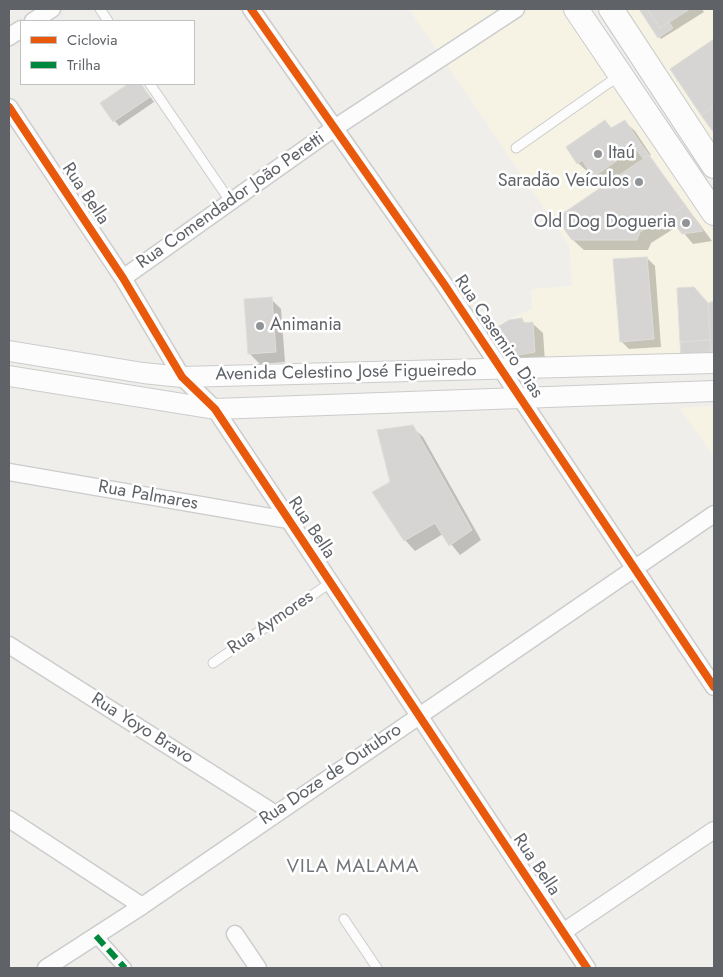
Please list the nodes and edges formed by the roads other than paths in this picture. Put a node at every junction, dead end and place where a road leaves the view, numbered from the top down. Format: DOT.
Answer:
graph roads {
  1 [pos="52,9"];
  2 [pos="100,9"];
  3 [pos="251,9"];
  4 [pos="516,9"];
  5 [pos="576,9"];
  6 [pos="611,9"];
  7 [pos="35,20"];
  8 [pos="107,20"];
  9 [pos="20,30"];
  10 [pos="9,37"];
  11 [pos="620,74"];
  12 [pos="151,85"];
  13 [pos="9,107"];
  14 [pos="333,129"];
  15 [pos="516,148"];
  16 [pos="714,166"];
  17 [pos="230,201"];
  18 [pos="714,213"];
  19 [pos="123,278"];
  20 [pos="9,351"];
  21 [pos="714,363"];
  22 [pos="501,369"];
  23 [pos="9,376"];
  24 [pos="182,377"];
  25 [pos="714,391"];
  26 [pos="520,398"];
  27 [pos="215,409"];
  28 [pos="9,472"];
  29 [pos="714,514"];
  30 [pos="288,520"];
  31 [pos="635,568"];
  32 [pos="330,583"];
  33 [pos="9,645"];
  34 [pos="212,662"];
  35 [pos="714,687"];
  36 [pos="418,716"];
  37 [pos="274,814"];
  38 [pos="9,819"];
  39 [pos="714,830"];
  40 [pos="142,906"];
  41 [pos="344,920"];
  42 [pos="563,932"];
  43 [pos="234,934"];
  44 [pos="96,936"];
  45 [pos="51,967"];
  46 [pos="125,968"];
  47 [pos="258,968"];
  48 [pos="377,968"];
  49 [pos="587,968"];
  1 -- 7 [label="street"];
  2 -- 8 [label="lane"];
  3 -- 14 [label="street, Rua Casemiro Dias"];
  4 -- 14 [label="street, Rua Comendador João Peretti"];
  5 -- 11 [label="main road"];
  6 -- 16 [label="main road"];
  9 -- 10 [label="street"];
  11 -- 15 [label="lane"];
  11 -- 18 [label="main road"];
  12 -- 17 [label="lane"];
  13 -- 19 [label="street, Rua Bella"];
  14 -- 17 [label="street, Rua Comendador João Peretti"];
  14 -- 22 [label="street, Rua Casemiro Dias"];
  17 -- 19 [label="street, Rua Comendador João Peretti"];
  19 -- 24 [label="street, Rua Bella"];
  20 -- 24 [label="street, Avenida Celestino José Figueiredo"];
  21 -- 22 [label="street, Avenida Celestino José Figueiredo"];
  22 -- 24 [label="street, Avenida Celestino José Figueiredo"];
  22 -- 26 [label="street, Rua Casemiro Dias"];
  23 -- 27 [label="street, Avenida Celestino José Figueiredo"];
  24 -- 27 [label="street, Rua Bella"];
  25 -- 26 [label="street, Avenida Celestino José Figueiredo"];
  26 -- 27 [label="street, Avenida Celestino José Figueiredo"];
  26 -- 31 [label="street, Rua Casemiro Dias"];
  27 -- 30 [label="street, Rua Bella"];
  28 -- 30 [label="street, Rua Palmares"];
  29 -- 31 [label="street, Rua Doze de Outubro"];
  30 -- 32 [label="street, Rua Bella"];
  31 -- 35 [label="street, Rua Casemiro Dias"];
  31 -- 36 [label="street, Rua Doze de Outubro"];
  32 -- 34 [label="lane, Rua Aymores"];
  32 -- 36 [label="street, Rua Bella"];
  33 -- 37 [label="street, Rua Yoyo Bravo"];
  36 -- 37 [label="street, Rua Doze de Outubro"];
  36 -- 42 [label="street, Rua Bella"];
  37 -- 40 [label="street, Rua Doze de Outubro"];
  38 -- 40 [label="street"];
  39 -- 42 [label="street"];
  40 -- 44 [label="street, Rua Doze de Outubro"];
  41 -- 48 [label="lane"];
  42 -- 49 [label="street, Rua Bella"];
  43 -- 47 [label="street"];
  44 -- 45 [label="street, Rua Doze de Outubro"];
  44 -- 46 [label="street"];
}
